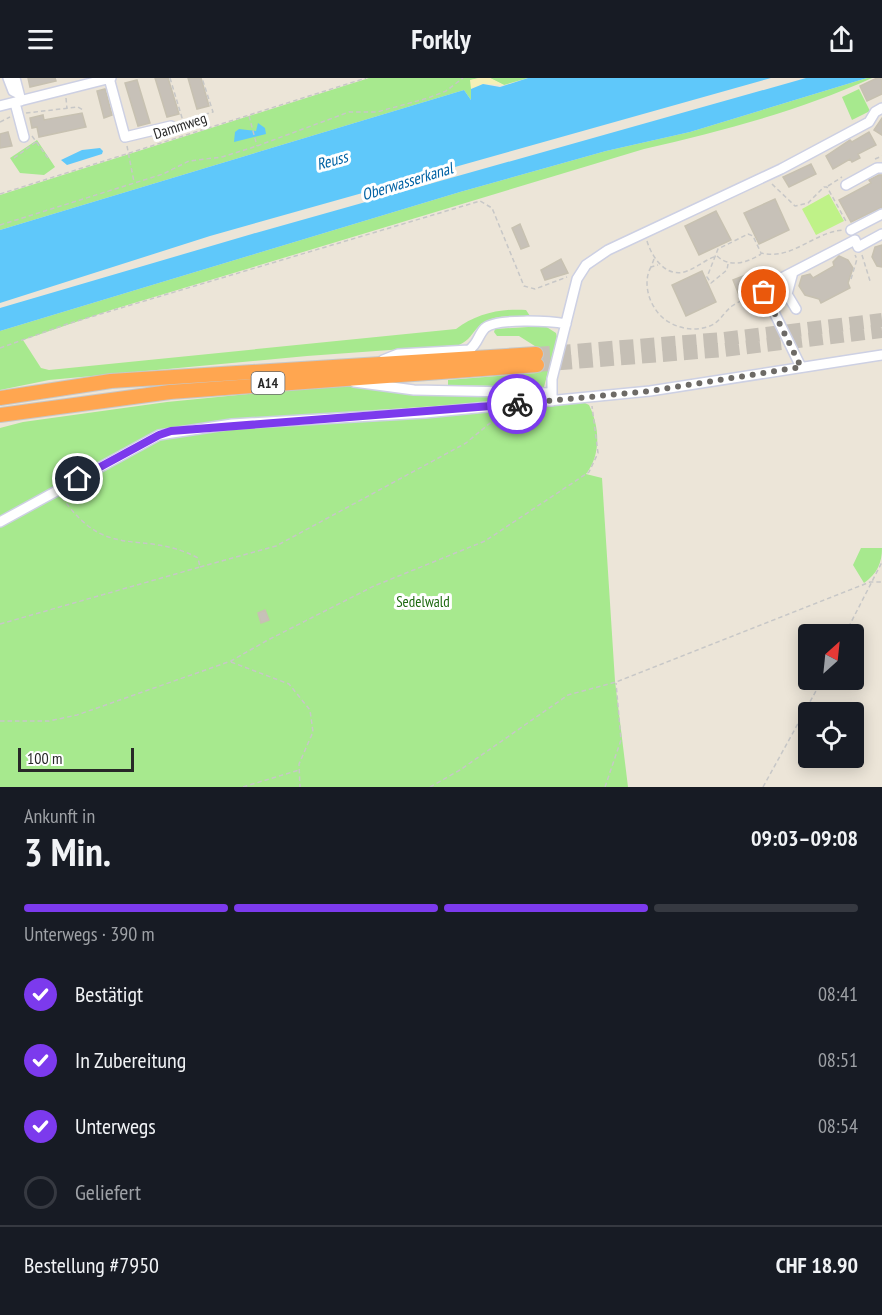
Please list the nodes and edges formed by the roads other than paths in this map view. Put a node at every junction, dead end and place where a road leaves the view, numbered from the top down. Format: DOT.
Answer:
graph roads {
  1 [pos="8,78"];
  2 [pos="15,78"];
  3 [pos="110,78"];
  4 [pos="92,80"];
  5 [pos="18,99"];
  6 [pos="0,106"];
  7 [pos="882,108"];
  8 [pos="171,126"];
  9 [pos="26,135"];
  10 [pos="882,168"];
  11 [pos="846,185"];
  12 [pos="882,214"];
  13 [pos="851,230"];
  14 [pos="882,234"];
  15 [pos="794,272"];
  16 [pos="796,309"];
  17 [pos="566,324"];
  18 [pos="882,355"];
  19 [pos="378,362"];
  20 [pos="801,367"];
  21 [pos="334,378"];
  22 [pos="145,381"];
  23 [pos="552,397"];
  24 [pos="0,398"];
  25 [pos="0,404"];
  26 [pos="0,415"];
  27 [pos="0,522"];
  1 -- 5 [label="street"];
  2 -- 5 [label="street"];
  3 -- 4 [label="street"];
  3 -- 8 [label="street"];
  4 -- 5 [label="street"];
  5 -- 6 [label="street"];
  5 -- 9 [label="street"];
  7 -- 17 [label="street"];
  10 -- 11 [label="street"];
  12 -- 13 [label="street"];
  14 -- 15 [label="street"];
  15 -- 16 [label="street"];
  15 -- 20 [label="street"];
  17 -- 19 [label="street"];
  17 -- 23 [label="street"];
  18 -- 20 [label="street"];
  19 -- 21 [label="highway, A14"];
  19 -- 22 [label="highway, A14"];
  20 -- 23 [label="street"];
  21 -- 23 [label="street"];
  21 -- 26 [label="highway, A14"];
  22 -- 24 [label="highway, A14"];
  22 -- 25 [label="highway, A14"];
  23 -- 27 [label="street"];
}
